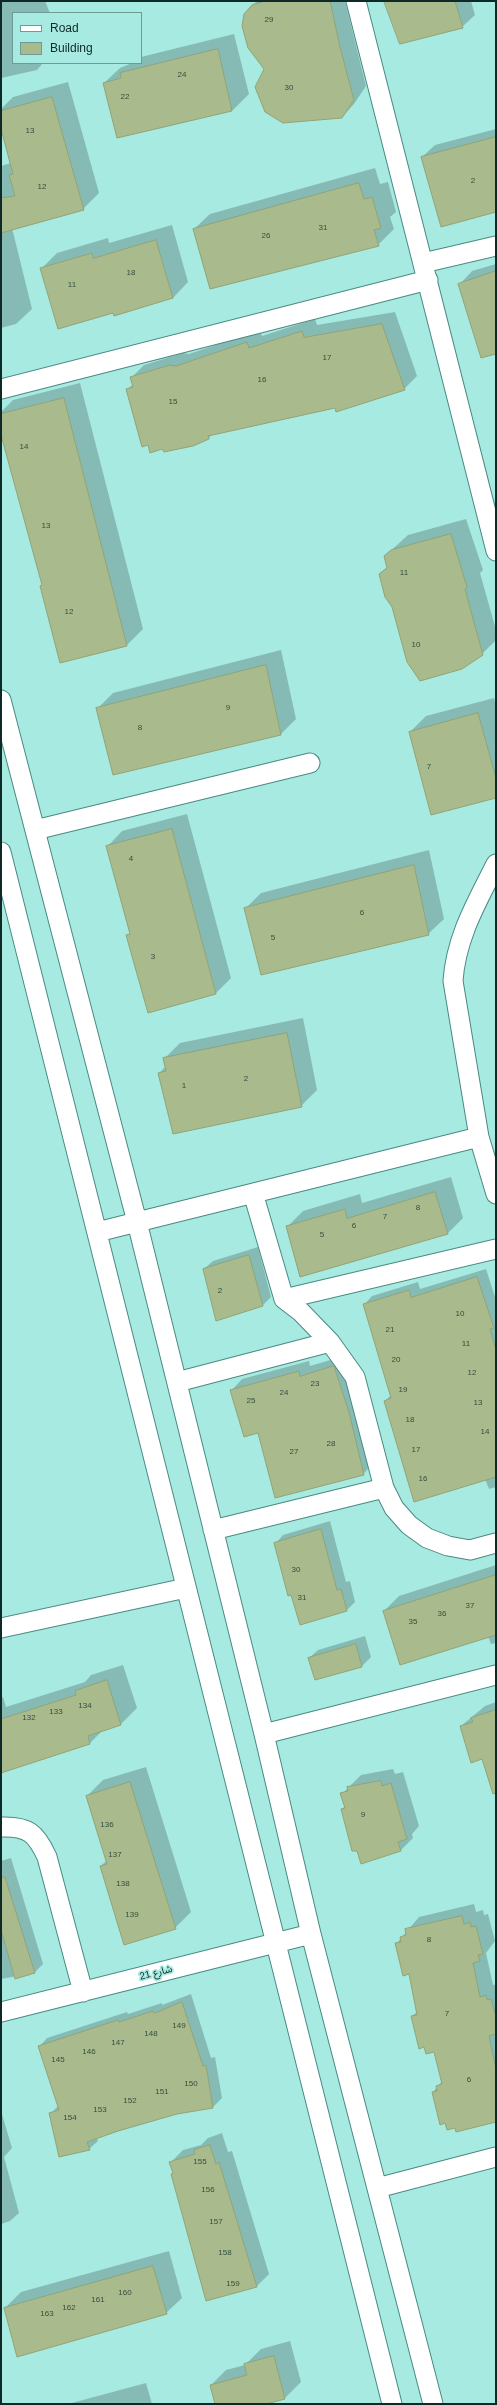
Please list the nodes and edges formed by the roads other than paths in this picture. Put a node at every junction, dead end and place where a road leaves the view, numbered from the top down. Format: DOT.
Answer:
graph roads {
  1 [pos="356,1"];
  2 [pos="496,246"];
  3 [pos="426,272"];
  4 [pos="1,389"];
  5 [pos="496,551"];
  6 [pos="2,706"];
  7 [pos="310,762"];
  8 [pos="35,830"];
  9 [pos="1,852"];
  10 [pos="496,864"];
  11 [pos="5,882"];
  12 [pos="479,1137"];
  13 [pos="253,1193"];
  14 [pos="496,1194"];
  15 [pos="137,1222"];
  16 [pos="97,1232"];
  17 [pos="496,1249"];
  18 [pos="284,1299"];
  19 [pos="330,1342"];
  20 [pos="176,1382"];
  21 [pos="384,1488"];
  22 [pos="213,1530"];
  23 [pos="496,1543"];
  24 [pos="186,1588"];
  25 [pos="1,1628"];
  26 [pos="496,1675"];
  27 [pos="264,1734"];
  28 [pos="1,1827"];
  29 [pos="311,1934"];
  30 [pos="276,1943"];
  31 [pos="83,1992"];
  32 [pos="1,2012"];
  33 [pos="496,2157"];
  34 [pos="377,2188"];
  35 [pos="392,2404"];
  36 [pos="433,2404"];
  1 -- 3 [label="street"];
  2 -- 3 [label="street"];
  3 -- 4 [label="street"];
  3 -- 5 [label="street"];
  6 -- 8 [label="street"];
  7 -- 8 [label="street"];
  8 -- 15 [label="street"];
  9 -- 11 [label="street"];
  10 -- 12 [label="street"];
  11 -- 16 [label="street"];
  12 -- 13 [label="street"];
  12 -- 14 [label="street"];
  13 -- 15 [label="street"];
  13 -- 18 [label="street"];
  15 -- 16 [label="street"];
  15 -- 20 [label="street"];
  16 -- 24 [label="street"];
  17 -- 18 [label="street"];
  18 -- 19 [label="street"];
  19 -- 20 [label="street"];
  19 -- 21 [label="street"];
  20 -- 22 [label="street"];
  21 -- 22 [label="street"];
  21 -- 23 [label="street"];
  22 -- 27 [label="street"];
  24 -- 25 [label="street"];
  24 -- 30 [label="street"];
  26 -- 27 [label="street"];
  27 -- 29 [label="street"];
  28 -- 31 [label="street"];
  29 -- 30 [label="street, شارع 21"];
  29 -- 34 [label="street"];
  30 -- 31 [label="street, شارع 21"];
  30 -- 35 [label="street"];
  31 -- 32 [label="street, شارع 21"];
  33 -- 34 [label="street"];
  34 -- 36 [label="street"];
}
